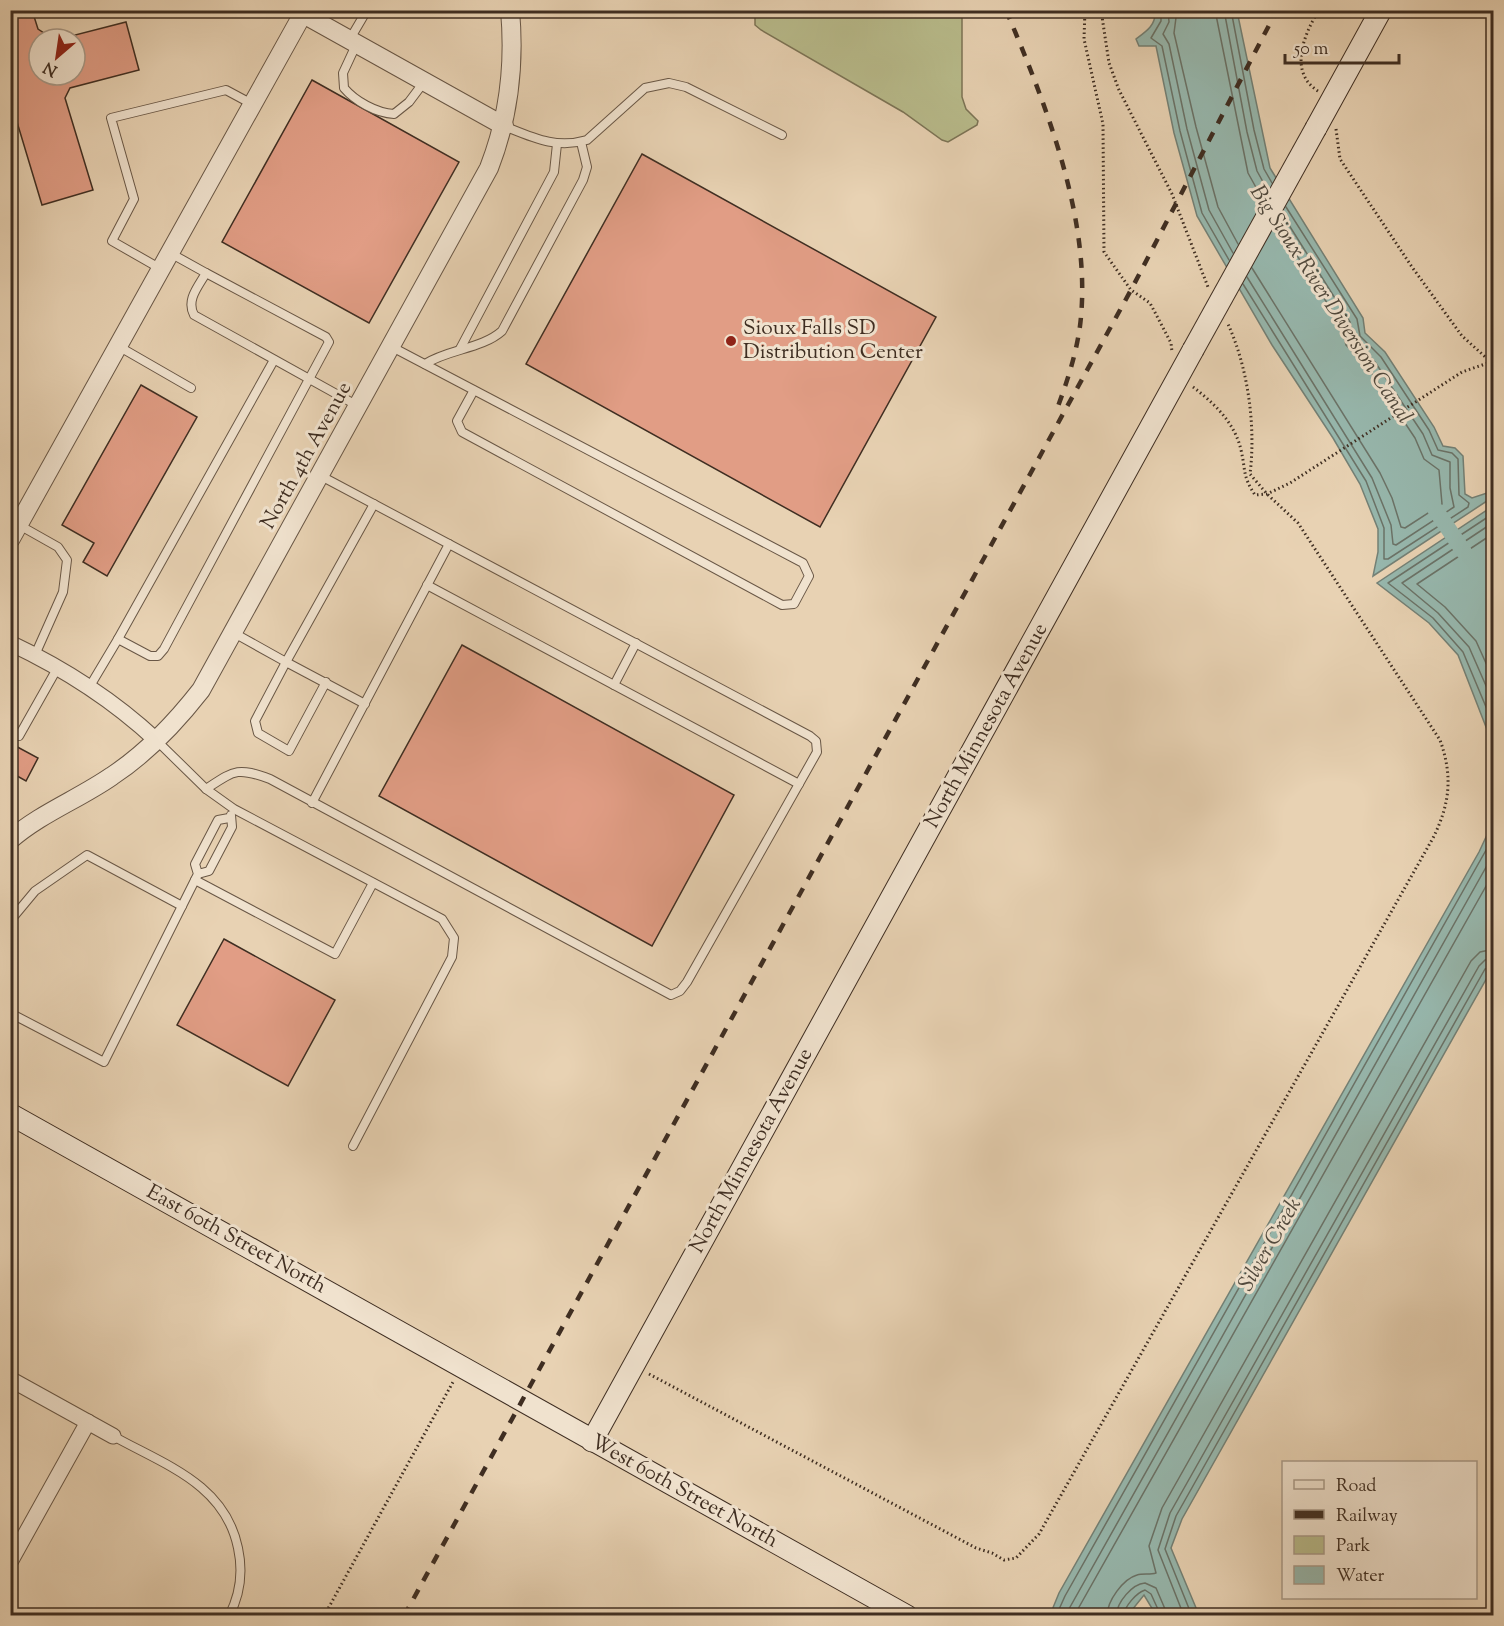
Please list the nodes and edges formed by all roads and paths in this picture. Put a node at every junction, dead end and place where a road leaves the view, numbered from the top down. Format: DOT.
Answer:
graph roads {
  1 [pos="367,10"];
  2 [pos="510,10"];
  3 [pos="1085,10"];
  4 [pos="1101,10"];
  5 [pos="1319,10"];
  6 [pos="1381,10"];
  7 [pos="301,12"];
  8 [pos="353,42"];
  9 [pos="424,82"];
  10 [pos="1332,100"];
  11 [pos="252,104"];
  12 [pos="504,126"];
  13 [pos="782,135"];
  14 [pos="582,142"];
  15 [pos="557,144"];
  16 [pos="165,261"];
  17 [pos="206,273"];
  18 [pos="1210,291"];
  19 [pos="1227,322"];
  20 [pos="118,346"];
  21 [pos="392,347"];
  22 [pos="460,348"];
  23 [pos="274,360"];
  24 [pos="1492,363"];
  25 [pos="425,364"];
  26 [pos="1177,375"];
  27 [pos="309,379"];
  28 [pos="191,388"];
  29 [pos="474,390"];
  30 [pos="359,407"];
  31 [pos="321,476"];
  32 [pos="1267,494"];
  33 [pos="374,504"];
  34 [pos="15,532"];
  35 [pos="449,544"];
  36 [pos="427,585"];
  37 [pos="234,633"];
  38 [pos="118,639"];
  39 [pos="10,643"];
  40 [pos="636,643"];
  41 [pos="35,655"];
  42 [pos="286,662"];
  43 [pos="58,667"];
  44 [pos="326,682"];
  45 [pos="614,685"];
  46 [pos="90,686"];
  47 [pos="364,704"];
  48 [pos="19,736"];
  49 [pos="156,740"];
  50 [pos="799,784"];
  51 [pos="206,789"];
  52 [pos="312,802"];
  53 [pos="234,809"];
  54 [pos="229,818"];
  55 [pos="10,840"];
  56 [pos="197,877"];
  57 [pos="373,883"];
  58 [pos="182,906"];
  59 [pos="10,921"];
  60 [pos="10,1013"];
  61 [pos="10,1114"];
  62 [pos="353,1146"];
  63 [pos="633,1365"];
  64 [pos="461,1367"];
  65 [pos="10,1378"];
  66 [pos="88,1422"];
  67 [pos="113,1436"];
  68 [pos="592,1441"];
  69 [pos="10,1562"];
  70 [pos="229,1616"];
  71 [pos="324,1616"];
  72 [pos="907,1616"];
  1 -- 8 [label="lane"];
  2 -- 12 [label="street, North 4th Avenue"];
  3 -- 26 [label="path"];
  4 -- 18 [label="path"];
  5 -- 10 [label="path"];
  6 -- 10 [label="main road, North Minnesota Avenue"];
  7 -- 8 [label="street"];
  7 -- 11 [label="street"];
  8 -- 9 [label="street"];
  8 -- 9 [label="lane"];
  9 -- 12 [label="street"];
  10 -- 24 [label="path"];
  10 -- 26 [label="main road, North Minnesota Avenue, bridge"];
  11 -- 16 [label="street"];
  11 -- 16 [label="lane"];
  12 -- 15 [label="lane"];
  12 -- 21 [label="street, North 4th Avenue"];
  13 -- 14 [label="lane"];
  14 -- 15 [label="lane"];
  14 -- 22 [label="lane"];
  15 -- 22 [label="lane"];
  16 -- 17 [label="lane"];
  16 -- 20 [label="street"];
  17 -- 23 [label="lane"];
  17 -- 27 [label="lane"];
  19 -- 32 [label="path"];
  20 -- 28 [label="lane"];
  20 -- 34 [label="street"];
  21 -- 25 [label="lane"];
  21 -- 30 [label="street, North 4th Avenue"];
  22 -- 25 [label="lane"];
  23 -- 27 [label="lane"];
  23 -- 38 [label="lane"];
  24 -- 32 [label="path"];
  25 -- 29 [label="lane"];
  26 -- 32 [label="path"];
  26 -- 63 [label="main road, North Minnesota Avenue"];
  27 -- 30 [label="lane"];
  27 -- 38 [label="lane"];
  29 -- 29 [label="lane"];
  30 -- 31 [label="street, North 4th Avenue"];
  31 -- 33 [label="lane"];
  31 -- 37 [label="street, North 4th Avenue"];
  32 -- 63 [label="path"];
  33 -- 35 [label="lane"];
  33 -- 42 [label="lane"];
  34 -- 41 [label="lane"];
  35 -- 36 [label="lane"];
  35 -- 40 [label="lane"];
  36 -- 45 [label="lane"];
  36 -- 47 [label="lane"];
  37 -- 42 [label="lane"];
  37 -- 49 [label="street, North 4th Avenue"];
  38 -- 46 [label="lane"];
  39 -- 41 [label="street"];
  40 -- 45 [label="lane"];
  40 -- 50 [label="lane"];
  41 -- 43 [label="street"];
  42 -- 44 [label="lane"];
  42 -- 44 [label="lane"];
  43 -- 46 [label="street"];
  43 -- 48 [label="lane"];
  44 -- 47 [label="lane"];
  45 -- 50 [label="lane"];
  46 -- 49 [label="street"];
  47 -- 52 [label="lane"];
  49 -- 51 [label="lane"];
  49 -- 55 [label="street, North 4th Avenue"];
  50 -- 52 [label="lane"];
  51 -- 52 [label="lane"];
  51 -- 53 [label="lane"];
  53 -- 54 [label="lane"];
  53 -- 57 [label="lane"];
  54 -- 56 [label="lane"];
  54 -- 56 [label="lane"];
  56 -- 57 [label="lane"];
  56 -- 58 [label="lane"];
  57 -- 62 [label="lane"];
  58 -- 59 [label="lane"];
  58 -- 60 [label="lane"];
  61 -- 64 [label="main road, East 60th Street North"];
  63 -- 68 [label="main road, North Minnesota Avenue"];
  64 -- 68 [label="main road, West 60th Street North"];
  64 -- 71 [label="path"];
  65 -- 66 [label="street"];
  66 -- 67 [label="street"];
  66 -- 69 [label="street"];
  67 -- 70 [label="lane"];
  68 -- 72 [label="main road, West 60th Street North"];
}
